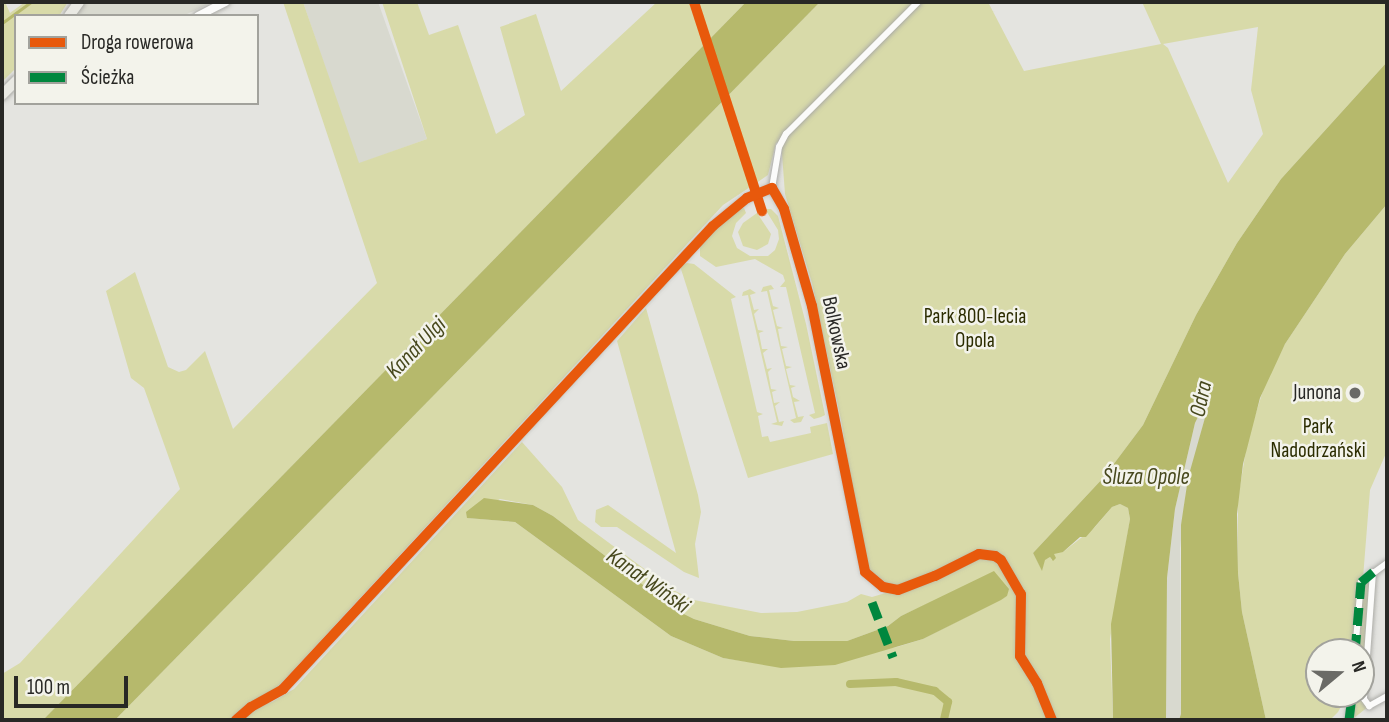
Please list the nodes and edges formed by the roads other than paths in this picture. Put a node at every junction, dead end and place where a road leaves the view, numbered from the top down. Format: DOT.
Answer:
graph roads {
  1 [pos="226,2"];
  2 [pos="918,2"];
  3 [pos="202,14"];
  4 [pos="772,188"];
  5 [pos="1387,563"];
  6 [pos="1373,572"];
  7 [pos="1356,638"];
  8 [pos="1387,696"];
  9 [pos="236,720"];
  10 [pos="1052,720"];
  1 -- 3 [label="street"];
  2 -- 4 [label="street"];
  4 -- 9 [label="street"];
  4 -- 10 [label="street, Bolkowska"];
  5 -- 6 [label="street"];
  6 -- 7 [label="street"];
  6 -- 8 [label="street"];
}
